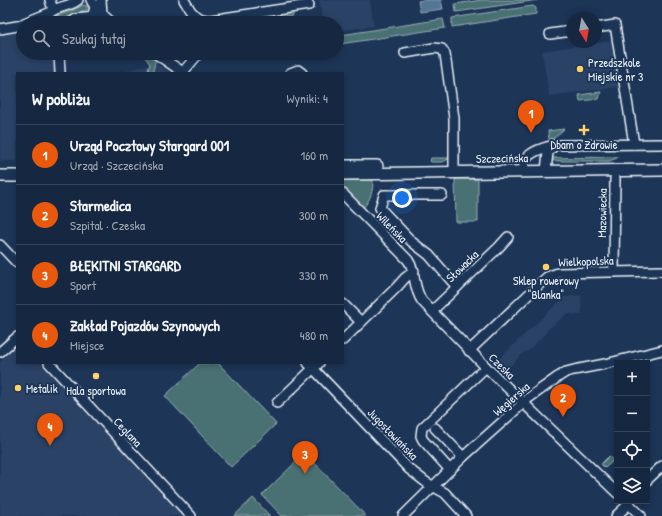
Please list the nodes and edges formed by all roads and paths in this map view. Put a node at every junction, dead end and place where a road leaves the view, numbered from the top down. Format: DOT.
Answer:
graph roads {
  1 [pos="50,0"];
  2 [pos="78,0"];
  3 [pos="184,0"];
  4 [pos="309,5"];
  5 [pos="100,9"];
  6 [pos="51,12"];
  7 [pos="42,16"];
  8 [pos="49,16"];
  9 [pos="92,16"];
  10 [pos="196,16"];
  11 [pos="236,16"];
  12 [pos="16,26"];
  13 [pos="602,27"];
  14 [pos="0,29"];
  15 [pos="566,32"];
  16 [pos="550,34"];
  17 [pos="405,53"];
  18 [pos="59,60"];
  19 [pos="165,60"];
  20 [pos="193,60"];
  21 [pos="60,72"];
  22 [pos="182,72"];
  23 [pos="184,72"];
  24 [pos="634,144"];
  25 [pos="662,144"];
  26 [pos="556,145"];
  27 [pos="662,163"];
  28 [pos="344,166"];
  29 [pos="524,168"];
  30 [pos="546,168"];
  31 [pos="0,169"];
  32 [pos="16,169"];
  33 [pos="454,169"];
  34 [pos="662,170"];
  35 [pos="344,174"];
  36 [pos="0,176"];
  37 [pos="16,176"];
  38 [pos="614,178"];
  39 [pos="344,195"];
  40 [pos="442,195"];
  41 [pos="380,208"];
  42 [pos="368,220"];
  43 [pos="508,237"];
  44 [pos="0,245"];
  45 [pos="16,261"];
  46 [pos="414,271"];
  47 [pos="662,271"];
  48 [pos="614,272"];
  49 [pos="415,282"];
  50 [pos="397,287"];
  51 [pos="457,287"];
  52 [pos="344,305"];
  53 [pos="432,311"];
  54 [pos="361,322"];
  55 [pos="16,339"];
  56 [pos="344,339"];
  57 [pos="662,350"];
  58 [pos="469,351"];
  59 [pos="0,352"];
  60 [pos="49,364"];
  61 [pos="313,365"];
  62 [pos="486,367"];
  63 [pos="523,403"];
  64 [pos="277,404"];
  65 [pos="436,428"];
  66 [pos="463,458"];
  67 [pos="662,466"];
  68 [pos="450,470"];
  69 [pos="650,477"];
  70 [pos="433,487"];
  71 [pos="614,490"];
  72 [pos="626,504"];
  73 [pos="628,504"];
  74 [pos="191,516"];
  75 [pos="403,516"];
  76 [pos="466,516"];
  77 [pos="616,516"];
  78 [pos="641,516"];
  1 -- 6 [label="street"];
  2 -- 6 [label="street"];
  3 -- 10 [label="street"];
  4 -- 11 [label="street"];
  5 -- 9 [label="street"];
  6 -- 7 [label="street"];
  6 -- 8 [label="street"];
  12 -- 14 [label="street"];
  13 -- 24 [label="street"];
  15 -- 16 [label="street"];
  17 -- 33 [label="street"];
  18 -- 21 [label="street"];
  19 -- 22 [label="street"];
  20 -- 23 [label="street"];
  24 -- 25 [label="street"];
  24 -- 26 [label="street"];
  26 -- 29 [label="street"];
  26 -- 30 [label="street"];
  27 -- 30 [label="main road, Szczecińska"];
  28 -- 33 [label="main road, Szczecińska"];
  29 -- 30 [label="main road, Szczecińska"];
  29 -- 33 [label="main road, Szczecińska"];
  30 -- 34 [label="main road, Szczecińska"];
  31 -- 32 [label="main road"];
  33 -- 35 [label="main road, Szczecińska"];
  36 -- 37 [label="main road"];
  38 -- 48 [label="street, Mazowiecka"];
  39 -- 42 [label="street, Wileńska"];
  40 -- 41 [label="street"];
  41 -- 42 [label="street"];
  41 -- 51 [label="street"];
  42 -- 46 [label="street, Wileńska"];
  43 -- 51 [label="street, Słowacka"];
  44 -- 45 [label="street"];
  46 -- 49 [label="street, Wileńska"];
  46 -- 50 [label="street"];
  47 -- 48 [label="street, Wielkopolska"];
  48 -- 58 [label="street, Wielkopolska"];
  49 -- 50 [label="street"];
  49 -- 53 [label="street, Czeska"];
  50 -- 54 [label="street"];
  51 -- 53 [label="street, Słowacka"];
  52 -- 54 [label="street"];
  53 -- 58 [label="street, Czeska"];
  54 -- 56 [label="street"];
  55 -- 59 [label="street"];
  57 -- 63 [label="street, Węgierska"];
  58 -- 62 [label="street, Czeska"];
  60 -- 74 [label="street, Ceglana"];
  61 -- 64 [label="street"];
  61 -- 70 [label="street, Jugosłowiańska"];
  62 -- 63 [label="street, Czeska"];
  62 -- 68 [label="street"];
  63 -- 66 [label="street, Węgierska"];
  63 -- 71 [label="street, Czeska"];
  65 -- 66 [label="street"];
  66 -- 68 [label="street, Węgierska"];
  67 -- 69 [label="street"];
  68 -- 70 [label="street, Węgierska"];
  70 -- 75 [label="street, Węgierska"];
  70 -- 76 [label="street, Jugosłowiańska"];
  72 -- 77 [label="street"];
  73 -- 78 [label="street"];
}
